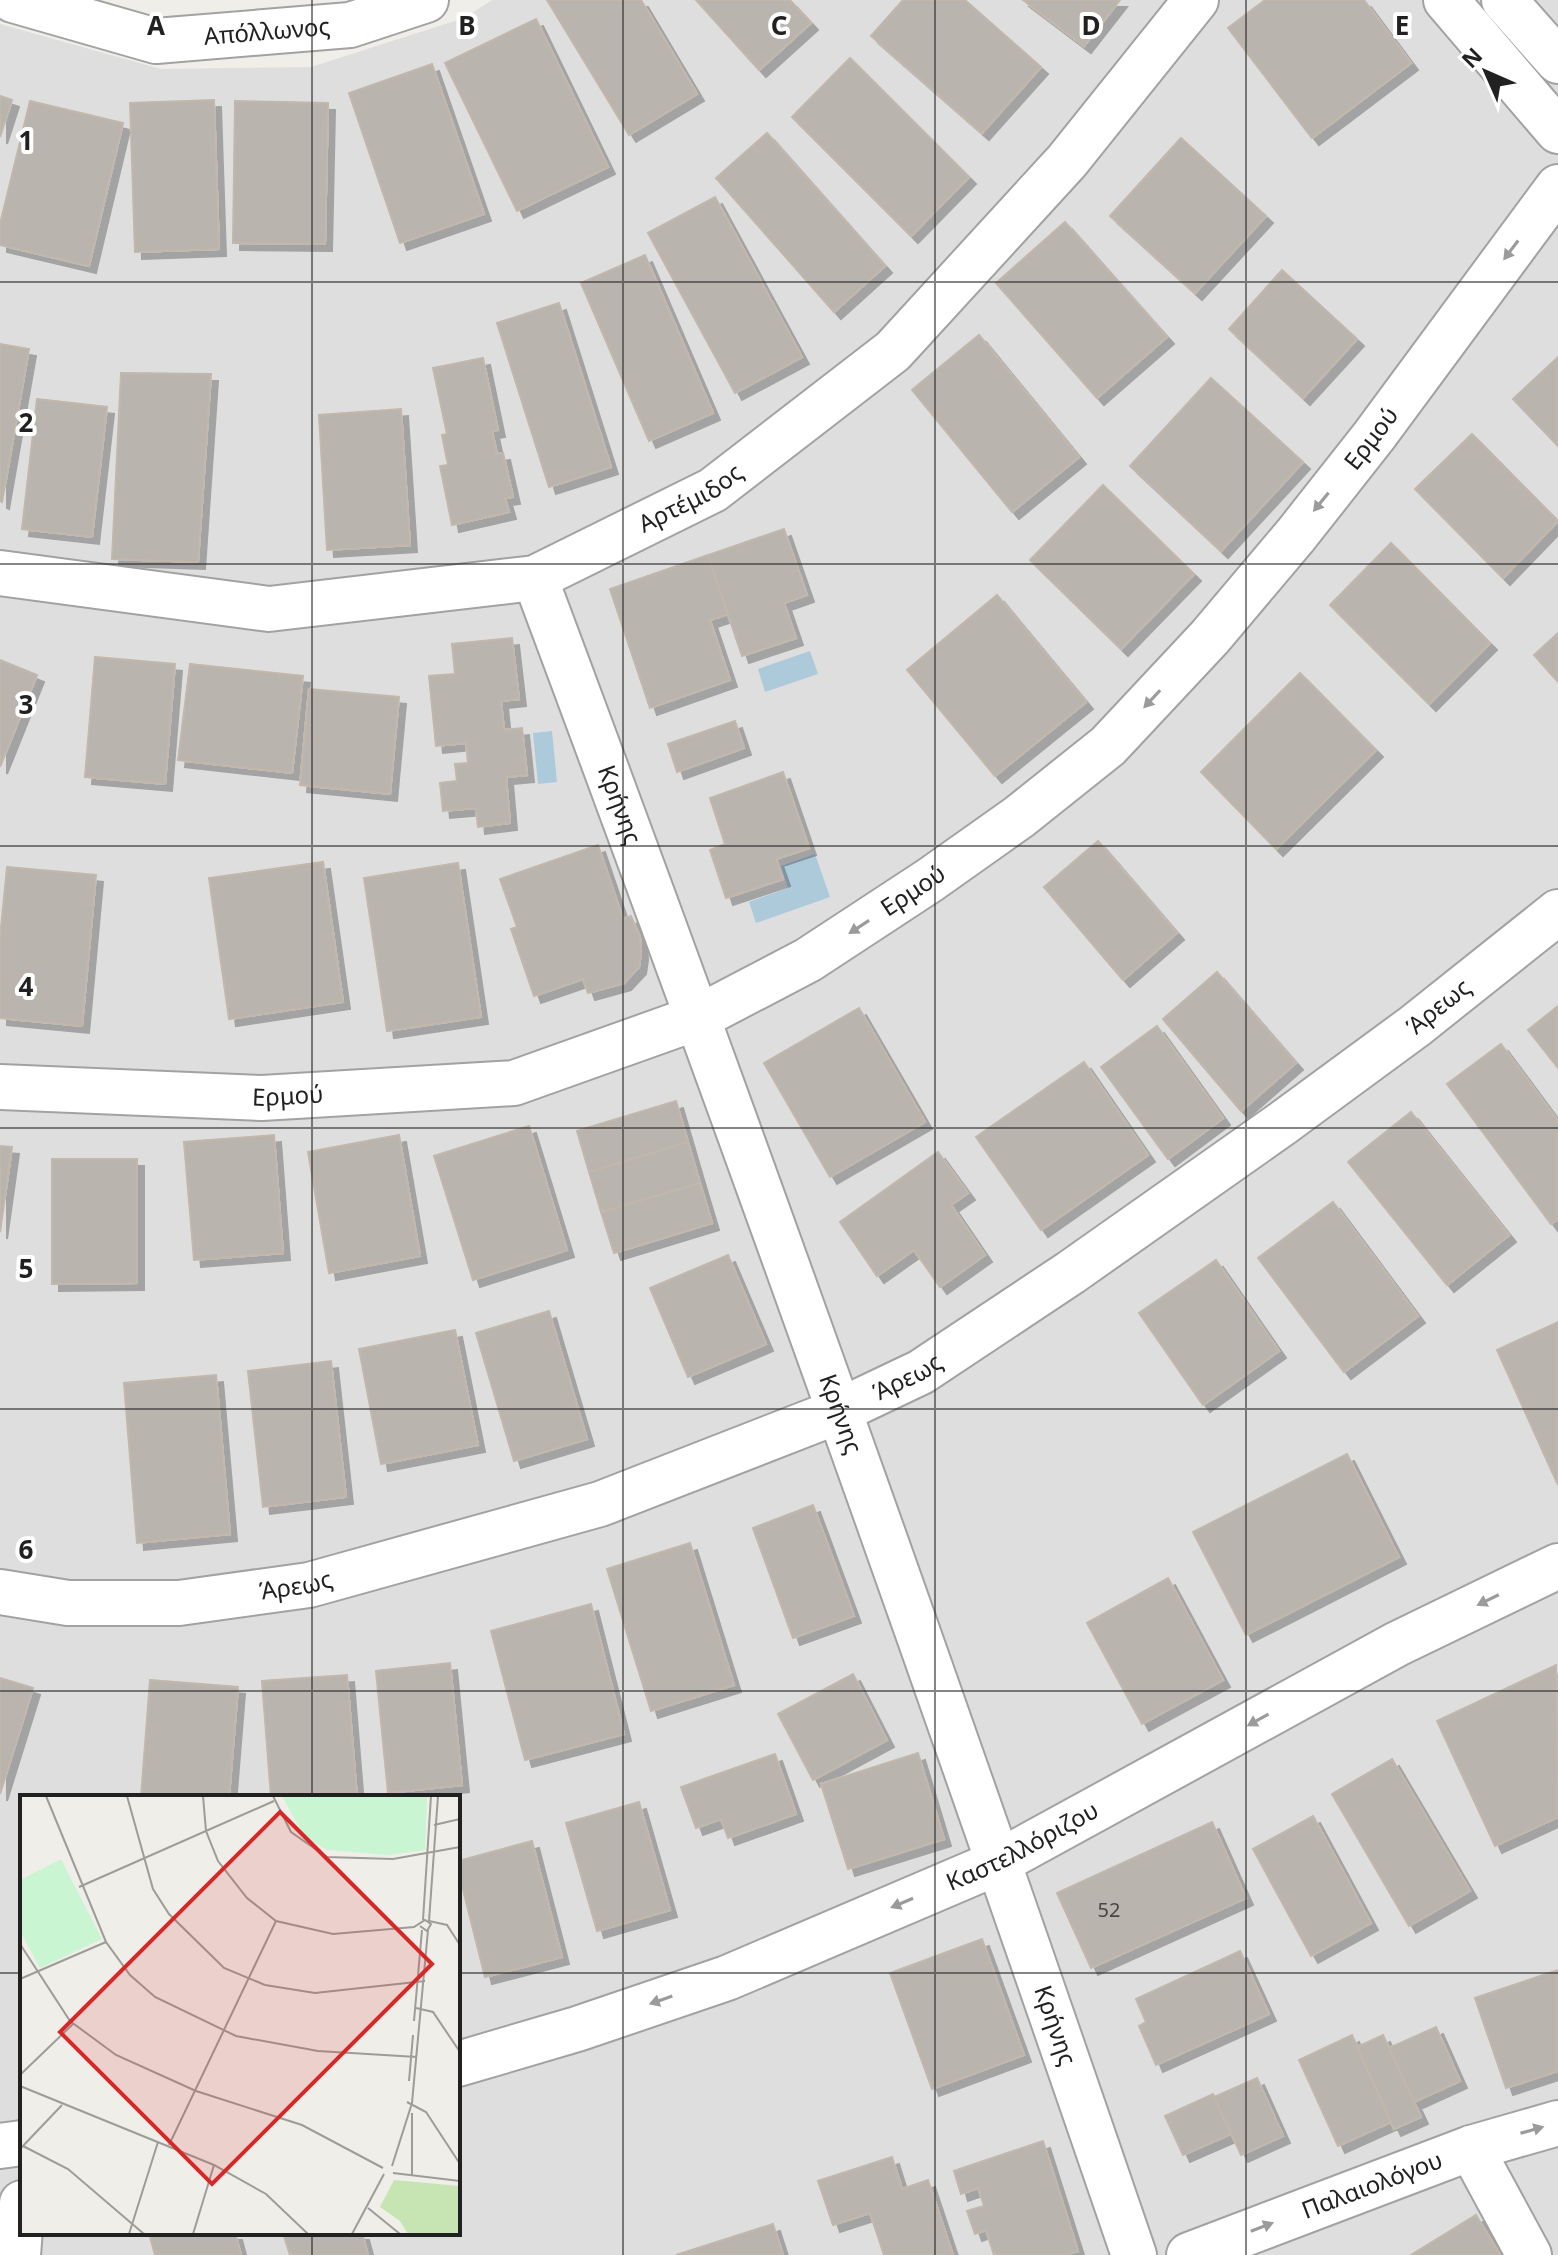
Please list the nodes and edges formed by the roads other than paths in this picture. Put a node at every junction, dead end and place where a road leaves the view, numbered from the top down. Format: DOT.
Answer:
graph roads {
  1 [pos="13,0"];
  2 [pos="426,0"];
  3 [pos="1196,0"];
  4 [pos="1446,0"];
  5 [pos="1504,0"];
  6 [pos="1558,61"];
  7 [pos="1558,131"];
  8 [pos="1558,187"];
  9 [pos="0,573"];
  10 [pos="535,578"];
  11 [pos="1558,912"];
  12 [pos="699,1017"];
  13 [pos="0,1087"];
  14 [pos="839,1411"];
  15 [pos="1558,1566"];
  16 [pos="0,1592"];
  17 [pos="999,1862"];
  18 [pos="460,2063"];
  19 [pos="1558,2123"];
  20 [pos="20,2143"];
  21 [pos="0,2146"];
  22 [pos="1471,2148"];
  23 [pos="20,2229"];
  24 [pos="18,2255"];
  25 [pos="1134,2255"];
  26 [pos="1189,2255"];
  27 [pos="1529,2255"];
  1 -- 2 [label="street, Απόλλωνος"];
  3 -- 10 [label="street, Αρτέμιδος"];
  4 -- 7 [label="street"];
  5 -- 6 [label="street"];
  8 -- 12 [label="street, Ερμού, one-way"];
  9 -- 10 [label="street, Αρτέμιδος"];
  10 -- 12 [label="street, Κρήνης"];
  11 -- 14 [label="street, Άρεως"];
  12 -- 13 [label="street, Ερμού"];
  12 -- 14 [label="street, Κρήνης"];
  14 -- 16 [label="street, Άρεως"];
  14 -- 17 [label="street, Κρήνης"];
  15 -- 17 [label="street, Καστελλόριζου, one-way"];
  17 -- 18 [label="street, Καστελλόριζου, one-way"];
  17 -- 25 [label="street, Κρήνης"];
  22 -- 19 [label="street, Παλαιολόγου, one-way"];
  20 -- 21 [label="street"];
  26 -- 22 [label="street, Παλαιολόγου, one-way"];
  22 -- 27 [label="street"];
  23 -- 24 [label="street"];
}
